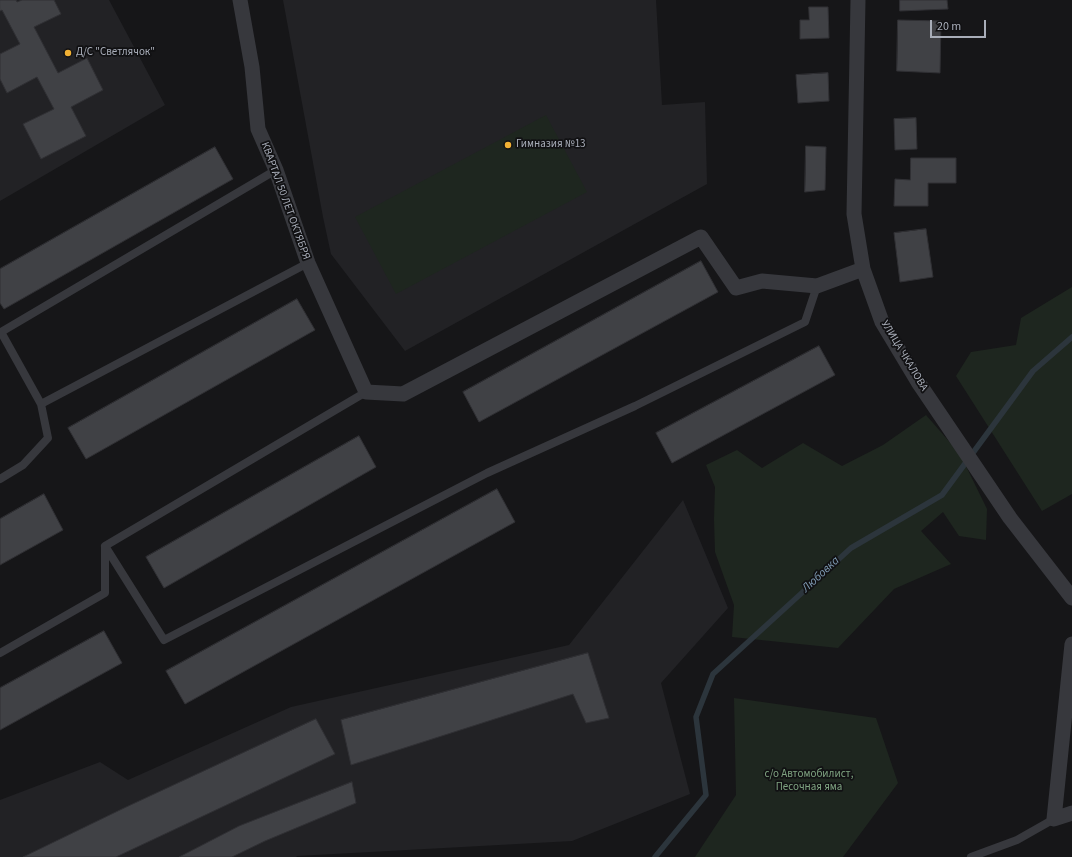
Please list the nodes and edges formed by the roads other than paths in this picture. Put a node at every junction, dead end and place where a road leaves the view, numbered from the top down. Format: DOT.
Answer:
graph roads {
  1 [pos="240,0"];
  2 [pos="858,0"];
  3 [pos="276,170"];
  4 [pos="308,263"];
  5 [pos="863,269"];
  6 [pos="817,286"];
  7 [pos="366,392"];
  8 [pos="42,404"];
  9 [pos="0,479"];
  10 [pos="105,546"];
  11 [pos="1072,598"];
  12 [pos="1072,644"];
  13 [pos="0,653"];
  14 [pos="1072,813"];
  15 [pos="1054,819"];
  16 [pos="971,857"];
  1 -- 3 [label="street, КВАРТАЛ 50 ЛЕТ ОКТЯБРЯ"];
  2 -- 5 [label="street, УЛИЦА ЧКАЛОВА"];
  3 -- 4 [label="street, КВАРТАЛ 50 ЛЕТ ОКТЯБРЯ"];
  3 -- 8 [label="lane"];
  4 -- 7 [label="street, КВАРТАЛ 50 ЛЕТ ОКТЯБРЯ"];
  4 -- 8 [label="lane"];
  5 -- 6 [label="street"];
  5 -- 11 [label="street, УЛИЦА ЧКАЛОВА"];
  6 -- 7 [label="street"];
  6 -- 10 [label="lane"];
  7 -- 10 [label="lane"];
  8 -- 9 [label="lane"];
  10 -- 13 [label="lane"];
  12 -- 15 [label="street"];
  14 -- 15 [label="street"];
  15 -- 16 [label="lane"];
}
